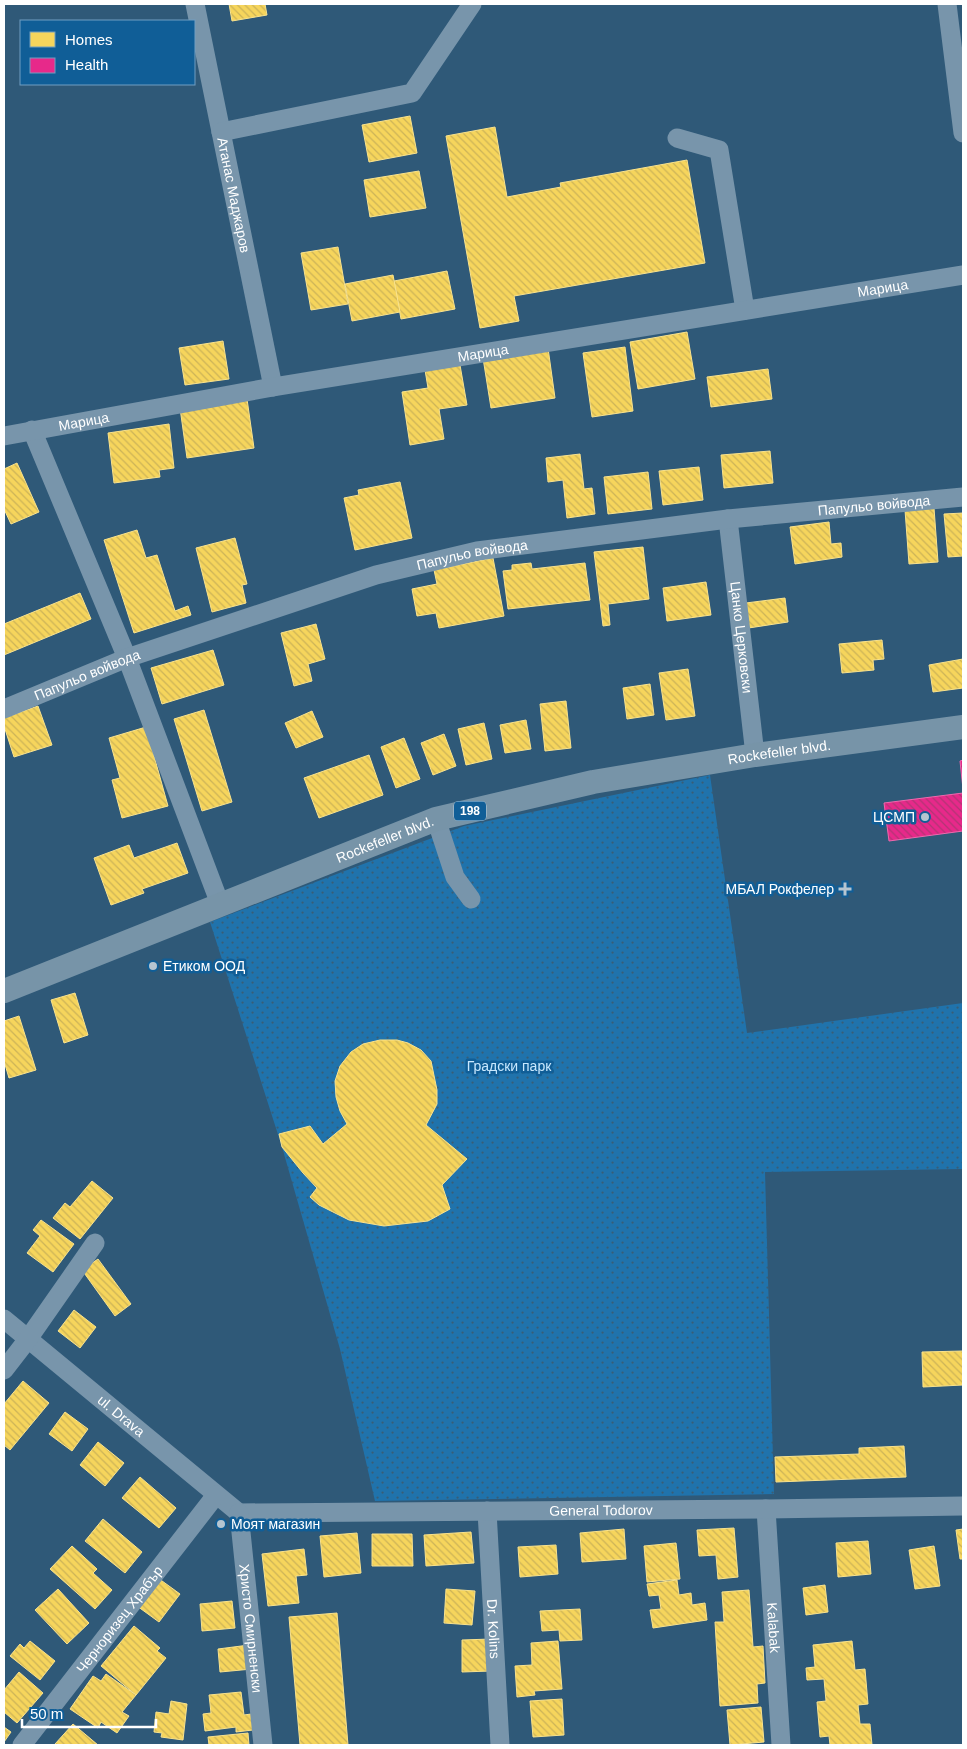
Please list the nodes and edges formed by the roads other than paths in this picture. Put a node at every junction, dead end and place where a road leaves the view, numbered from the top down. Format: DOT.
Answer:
graph roads {
  1 [pos="195,4"];
  2 [pos="472,4"];
  3 [pos="946,4"];
  4 [pos="221,132"];
  5 [pos="963,133"];
  6 [pos="677,138"];
  7 [pos="963,275"];
  8 [pos="745,310"];
  9 [pos="273,387"];
  10 [pos="32,430"];
  11 [pos="4,436"];
  12 [pos="963,497"];
  13 [pos="728,518"];
  14 [pos="127,658"];
  15 [pos="4,708"];
  16 [pos="963,727"];
  17 [pos="755,755"];
  18 [pos="436,819"];
  19 [pos="471,899"];
  20 [pos="220,904"];
  21 [pos="4,991"];
  22 [pos="95,1243"];
  23 [pos="4,1319"];
  24 [pos="28,1339"];
  25 [pos="4,1370"];
  26 [pos="216,1494"];
  27 [pos="963,1506"];
  28 [pos="766,1509"];
  29 [pos="487,1511"];
  30 [pos="239,1513"];
  31 [pos="22,1745"];
  32 [pos="263,1745"];
  33 [pos="500,1745"];
  34 [pos="781,1745"];
  1 -- 4 [label="street, Атанас Маджаров"];
  2 -- 4 [label="street"];
  3 -- 5 [label="street"];
  4 -- 9 [label="street, Атанас Маджаров"];
  6 -- 8 [label="street"];
  7 -- 8 [label="street, Марица"];
  8 -- 9 [label="street, Марица"];
  9 -- 10 [label="street, Марица"];
  10 -- 11 [label="street, Марица"];
  10 -- 14 [label="street"];
  12 -- 13 [label="street, Папульо войвода"];
  13 -- 14 [label="street, Папульо войвода"];
  13 -- 17 [label="street, Цанко Церковски"];
  14 -- 15 [label="street, Папульо войвода"];
  14 -- 20 [label="street"];
  16 -- 17 [label="main road, Rockefeller blvd. / 198"];
  17 -- 18 [label="main road, Rockefeller blvd. / 198"];
  18 -- 19 [label="street"];
  18 -- 20 [label="main road, Rockefeller blvd. / 198"];
  20 -- 21 [label="main road, Rockefeller blvd. / 198"];
  22 -- 24 [label="street"];
  23 -- 24 [label="street, ul. Drava"];
  24 -- 25 [label="street"];
  24 -- 26 [label="street, ul. Drava"];
  26 -- 30 [label="street, ul. Drava"];
  26 -- 31 [label="street, Черноризец Храбър"];
  27 -- 28 [label="street, General Todorov"];
  28 -- 29 [label="street, General Todorov"];
  28 -- 34 [label="street, Kalabak"];
  29 -- 30 [label="street, General Todorov"];
  29 -- 33 [label="street, Dr. Kolins"];
  30 -- 32 [label="street, Христо Смирненски"];
}
